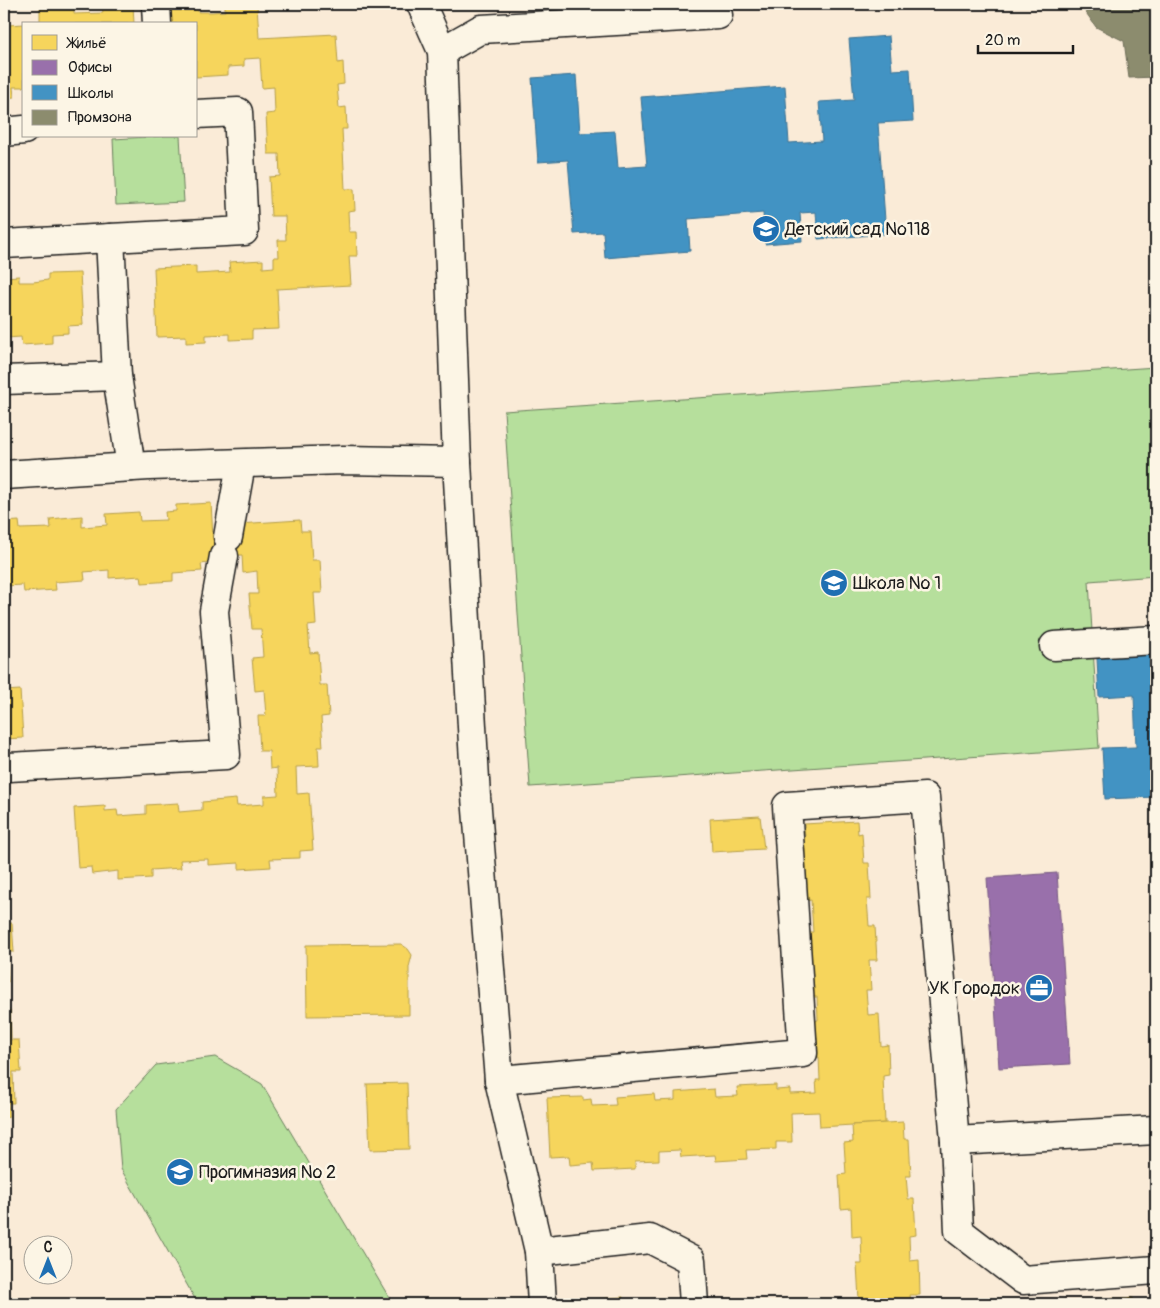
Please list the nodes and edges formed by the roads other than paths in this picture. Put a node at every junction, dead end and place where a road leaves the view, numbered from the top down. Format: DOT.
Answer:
graph roads {
  1 [pos="156,4"];
  2 [pos="422,4"];
  3 [pos="718,15"];
  4 [pos="157,22"];
  5 [pos="442,51"];
  6 [pos="198,114"];
  7 [pos="22,130"];
  8 [pos="4,132"];
  9 [pos="110,238"];
  10 [pos="4,244"];
  11 [pos="117,376"];
  12 [pos="4,380"];
  13 [pos="457,462"];
  14 [pos="241,464"];
  15 [pos="131,467"];
  16 [pos="4,476"];
  17 [pos="1156,640"];
  18 [pos="1054,646"];
  19 [pos="9,767"];
  20 [pos="499,1080"];
  21 [pos="1156,1130"];
  22 [pos="955,1141"];
  23 [pos="539,1251"];
  24 [pos="1156,1270"];
  25 [pos="542,1304"];
  26 [pos="694,1304"];
  1 -- 4 [label="lane"];
  2 -- 5 [label="lane"];
  3 -- 5 [label="lane"];
  5 -- 13 [label="lane"];
  6 -- 9 [label="lane"];
  7 -- 8 [label="lane"];
  9 -- 10 [label="lane"];
  9 -- 11 [label="lane"];
  11 -- 12 [label="lane"];
  11 -- 15 [label="lane"];
  13 -- 14 [label="lane"];
  13 -- 20 [label="lane"];
  14 -- 15 [label="lane"];
  14 -- 19 [label="lane"];
  15 -- 16 [label="lane"];
  17 -- 18 [label="lane"];
  20 -- 22 [label="lane"];
  20 -- 23 [label="lane"];
  21 -- 22 [label="lane"];
  22 -- 24 [label="lane"];
  23 -- 25 [label="lane"];
  23 -- 26 [label="lane"];
}
